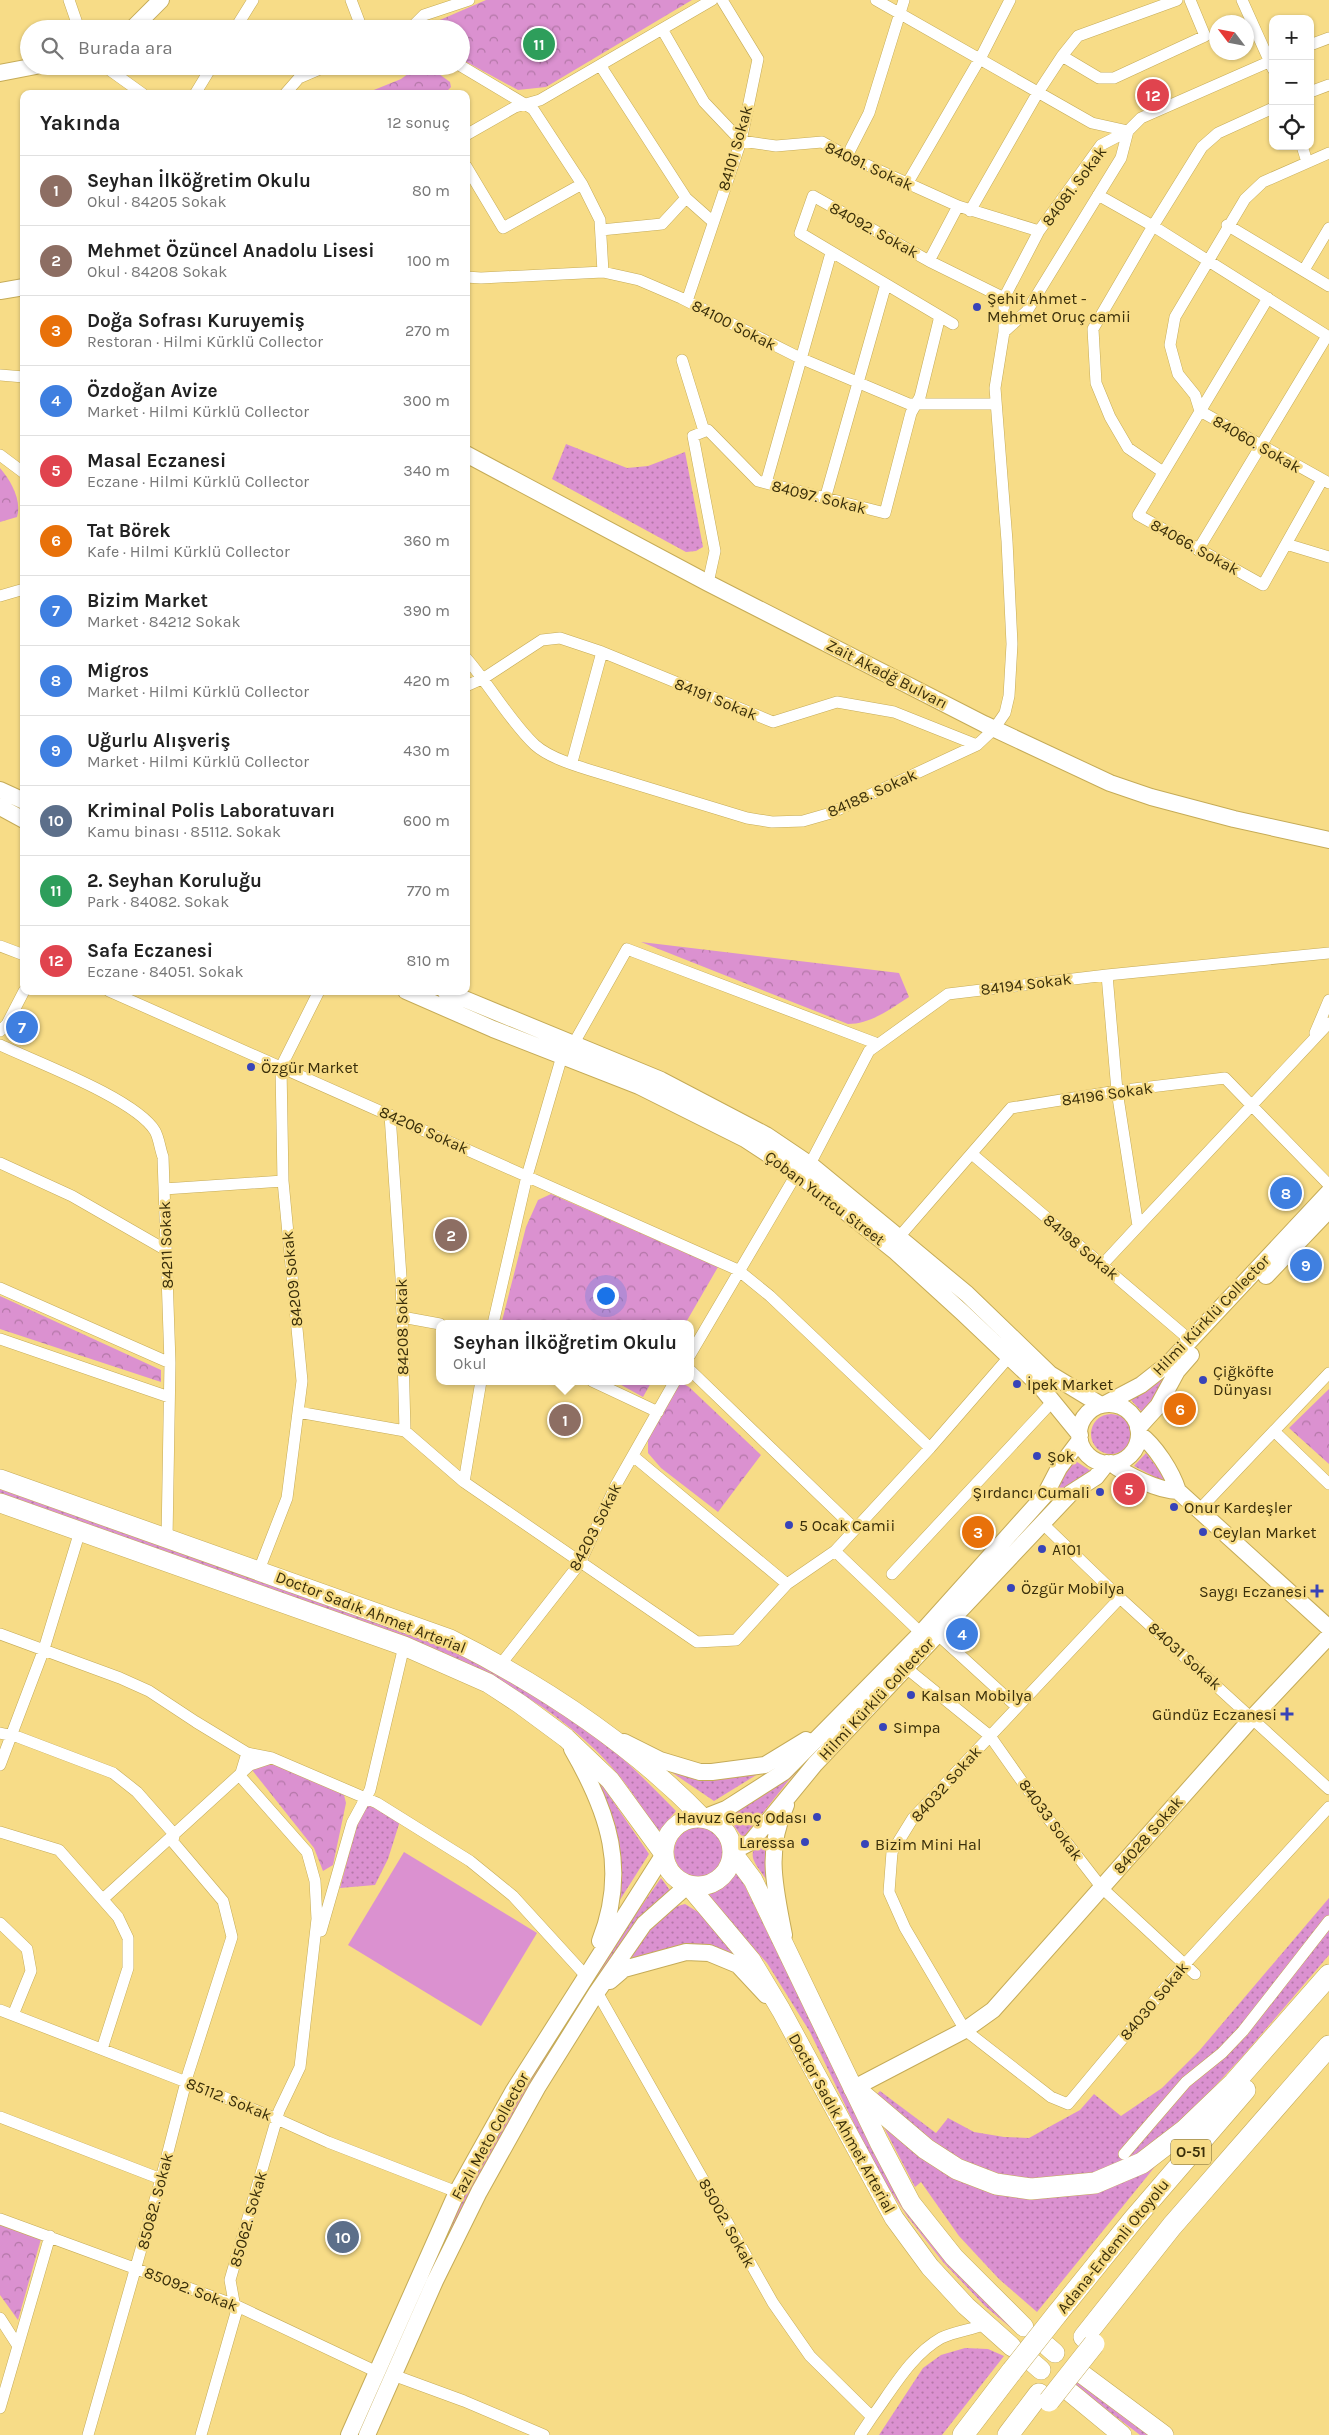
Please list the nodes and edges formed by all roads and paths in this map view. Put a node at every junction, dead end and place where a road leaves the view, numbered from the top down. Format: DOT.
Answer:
graph roads {
  1 [pos="69,0"];
  2 [pos="161,0"];
  3 [pos="253,0"];
  4 [pos="351,0"];
  5 [pos="469,0"];
  6 [pos="712,0"];
  7 [pos="722,0"];
  8 [pos="876,0"];
  9 [pos="904,0"];
  10 [pos="1010,0"];
  11 [pos="1177,0"];
  12 [pos="1190,0"];
  13 [pos="1243,0"];
  14 [pos="899,13"];
  15 [pos="76,20"];
  16 [pos="141,20"];
  17 [pos="241,20"];
  18 [pos="359,20"];
  19 [pos="419,20"];
  20 [pos="662,29"];
  21 [pos="1329,38"];
  22 [pos="1314,44"];
  23 [pos="1062,56"];
  24 [pos="978,60"];
  25 [pos="1270,60"];
  26 [pos="600,65"];
  27 [pos="1269,65"];
  28 [pos="20,69"];
  29 [pos="470,71"];
  30 [pos="0,72"];
  31 [pos="117,75"];
  32 [pos="207,75"];
  33 [pos="307,75"];
  34 [pos="1329,85"];
  35 [pos="137,90"];
  36 [pos="197,90"];
  37 [pos="289,90"];
  38 [pos="1314,91"];
  39 [pos="1037,94"];
  40 [pos="526,104"];
  41 [pos="1269,110"];
  42 [pos="1128,131"];
  43 [pos="470,133"];
  44 [pos="741,141"];
  45 [pos="1303,150"];
  46 [pos="1329,153"];
  47 [pos="847,156"];
  48 [pos="1307,162"];
  49 [pos="470,173"];
  50 [pos="582,184"];
  51 [pos="907,184"];
  52 [pos="1098,195"];
  53 [pos="686,198"];
  54 [pos="958,206"];
  55 [pos="970,211"];
  56 [pos="712,222"];
  57 [pos="1227,225"];
  58 [pos="1152,226"];
  59 [pos="600,230"];
  60 [pos="1039,231"];
  61 [pos="1327,235"];
  62 [pos="831,253"];
  63 [pos="930,261"];
  64 [pos="1207,261"];
  65 [pos="1304,270"];
  66 [pos="603,272"];
  67 [pos="470,277"];
  68 [pos="886,284"];
  69 [pos="1329,286"];
  70 [pos="20,288"];
  71 [pos="0,291"];
  72 [pos="1004,298"];
  73 [pos="1268,298"];
  74 [pos="687,301"];
  75 [pos="940,316"];
  76 [pos="954,324"];
  77 [pos="1004,332"];
  78 [pos="1328,337"];
  79 [pos="800,358"];
  80 [pos="682,360"];
  81 [pos="0,375"];
  82 [pos="20,377"];
  83 [pos="857,383"];
  84 [pos="996,404"];
  85 [pos="915,406"];
  86 [pos="1200,411"];
  87 [pos="704,432"];
  88 [pos="1262,447"];
  89 [pos="0,455"];
  90 [pos="470,456"];
  91 [pos="20,467"];
  92 [pos="1164,472"];
  93 [pos="1325,482"];
  94 [pos="766,483"];
  95 [pos="825,499"];
  96 [pos="1286,544"];
  97 [pos="1198,550"];
  98 [pos="1329,557"];
  99 [pos="708,582"];
  100 [pos="20,590"];
  101 [pos="0,596"];
  102 [pos="602,652"];
  103 [pos="470,662"];
  104 [pos="484,678"];
  105 [pos="470,684"];
  106 [pos="994,729"];
  107 [pos="977,745"];
  108 [pos="572,762"];
  109 [pos="0,790"];
  110 [pos="20,799"];
  111 [pos="0,807"];
  112 [pos="20,818"];
  113 [pos="1329,840"];
  114 [pos="0,946"];
  115 [pos="20,954"];
  116 [pos="1328,957"];
  117 [pos="1107,975"];
  118 [pos="22,995"];
  119 [pos="118,995"];
  120 [pos="316,995"];
  121 [pos="415,995"];
  122 [pos="455,995"];
  123 [pos="1329,1000"];
  124 [pos="1329,1022"];
  125 [pos="0,1031"];
  126 [pos="574,1043"];
  127 [pos="878,1044"];
  128 [pos="1311,1044"];
  129 [pos="0,1045"];
  130 [pos="562,1056"];
  131 [pos="281,1067"];
  132 [pos="1117,1091"];
  133 [pos="1251,1105"];
  134 [pos="390,1116"];
  135 [pos="972,1154"];
  136 [pos="0,1163"];
  137 [pos="803,1169"];
  138 [pos="527,1176"];
  139 [pos="283,1181"];
  140 [pos="1329,1185"];
  141 [pos="164,1189"];
  142 [pos="1329,1192"];
  143 [pos="1329,1210"];
  144 [pos="898,1237"];
  145 [pos="166,1250"];
  146 [pos="1102,1265"];
  147 [pos="738,1270"];
  148 [pos="0,1288"];
  149 [pos="402,1317"];
  150 [pos="493,1320"];
  151 [pos="436,1323"];
  152 [pos="0,1338"];
  153 [pos="1190,1340"];
  154 [pos="694,1348"];
  155 [pos="1009,1357"];
  156 [pos="170,1363"];
  157 [pos="1329,1372"];
  158 [pos="694,1374"];
  159 [pos="480,1385"];
  160 [pos="601,1385"];
  161 [pos="673,1385"];
  162 [pos="169,1397"];
  163 [pos="1052,1402"];
  164 [pos="1103,1405"];
  165 [pos="298,1412"];
  166 [pos="658,1412"];
  167 [pos="405,1431"];
  168 [pos="1139,1431"];
  169 [pos="1274,1431"];
  170 [pos="1080,1438"];
  171 [pos="930,1448"];
  172 [pos="633,1456"];
  173 [pos="1109,1463"];
  174 [pos="0,1479"];
  175 [pos="464,1482"];
  176 [pos="1329,1484"];
  177 [pos="1178,1490"];
  178 [pos="0,1503"];
  179 [pos="1199,1510"];
  180 [pos="1042,1523"];
  181 [pos="855,1529"];
  182 [pos="80,1531"];
  183 [pos="167,1539"];
  184 [pos="835,1550"];
  185 [pos="580,1564"];
  186 [pos="259,1570"];
  187 [pos="892,1574"];
  188 [pos="787,1584"];
  189 [pos="1120,1598"];
  190 [pos="1329,1628"];
  191 [pos="0,1634"];
  192 [pos="929,1634"];
  193 [pos="1329,1636"];
  194 [pos="404,1646"];
  195 [pos="44,1649"];
  196 [pos="501,1664"];
  197 [pos="905,1667"];
  198 [pos="1017,1707"];
  199 [pos="1253,1717"];
  200 [pos="581,1718"];
  201 [pos="829,1725"];
  202 [pos="5,1735"];
  203 [pos="990,1736"];
  204 [pos="566,1738"];
  205 [pos="247,1753"];
  206 [pos="272,1758"];
  207 [pos="0,1765"];
  208 [pos="240,1776"];
  209 [pos="796,1785"];
  210 [pos="1329,1789"];
  211 [pos="364,1797"];
  212 [pos="1329,1807"];
  213 [pos="703,1818"];
  214 [pos="0,1832"];
  215 [pos="174,1834"];
  216 [pos="732,1852"];
  217 [pos="664,1854"];
  218 [pos="688,1885"];
  219 [pos="1102,1888"];
  220 [pos="104,1899"];
  221 [pos="1329,1921"];
  222 [pos="0,1923"];
  223 [pos="787,1949"];
  224 [pos="313,1964"];
  225 [pos="1185,1964"];
  226 [pos="1195,1974"];
  227 [pos="1329,1975"];
  228 [pos="586,1976"];
  229 [pos="597,1992"];
  230 [pos="1329,1994"];
  231 [pos="0,2010"];
  232 [pos="781,2010"];
  233 [pos="13,2015"];
  234 [pos="964,2030"];
  235 [pos="1329,2046"];
  236 [pos="102,2049"];
  237 [pos="1329,2061"];
  238 [pos="186,2082"];
  239 [pos="854,2088"];
  240 [pos="0,2117"];
  241 [pos="277,2118"];
  242 [pos="1124,2154"];
  243 [pos="162,2179"];
  244 [pos="457,2192"];
  245 [pos="0,2218"];
  246 [pos="50,2236"];
  247 [pos="136,2269"];
  248 [pos="235,2305"];
  249 [pos="0,2318"];
  250 [pos="986,2324"];
  251 [pos="1024,2327"];
  252 [pos="1089,2340"];
  253 [pos="18,2346"];
  254 [pos="1012,2347"];
  255 [pos="377,2372"];
  256 [pos="1082,2374"];
  257 [pos="393,2375"];
  258 [pos="1071,2393"];
  259 [pos="1044,2398"];
  260 [pos="0,2408"];
  261 [pos="872,2417"];
  262 [pos="88,2435"];
  263 [pos="201,2435"];
  264 [pos="349,2435"];
  265 [pos="367,2435"];
  266 [pos="544,2435"];
  267 [pos="860,2435"];
  268 [pos="963,2435"];
  269 [pos="1008,2435"];
  270 [pos="1024,2435"];
  271 [pos="1122,2435"];
  272 [pos="1164,2435"];
  1 -- 15 [label="street"];
  2 -- 16 [label="main road"];
  3 -- 17 [label="street"];
  4 -- 18 [label="street"];
  5 -- 19 [label="street"];
  6 -- 20 [label="street"];
  7 -- 44 [label="street, 84101 Sokak"];
  8 -- 14 [label="street"];
  9 -- 14 [label="street"];
  10 -- 24 [label="street"];
  11 -- 23 [label="street"];
  12 -- 23 [label="street"];
  13 -- 25 [label="street"];
  14 -- 24 [label="street"];
  14 -- 47 [label="street"];
  20 -- 26 [label="street"];
  20 -- 44 [label="street"];
  21 -- 22 [label="street"];
  23 -- 39 [label="street"];
  24 -- 39 [label="street"];
  24 -- 51 [label="street"];
  26 -- 40 [label="street"];
  26 -- 53 [label="street"];
  27 -- 42 [label="street"];
  28 -- 30 [label="main road"];
  29 -- 40 [label="street"];
  31 -- 35 [label="street"];
  32 -- 36 [label="street"];
  33 -- 37 [label="street"];
  34 -- 38 [label="street"];
  39 -- 42 [label="street"];
  39 -- 55 [label="street"];
  40 -- 43 [label="street"];
  40 -- 50 [label="street"];
  41 -- 58 [label="street"];
  42 -- 52 [label="street, 84081. Sokak"];
  42 -- 60 [label="street, 84081. Sokak"];
  44 -- 47 [label="street, 84091. Sokak"];
  44 -- 56 [label="street, 84101 Sokak"];
  45 -- 48 [label="street"];
  46 -- 48 [label="street, 84060. Sokak"];
  47 -- 51 [label="street, 84091. Sokak"];
  48 -- 57 [label="street, 84060. Sokak"];
  49 -- 50 [label="street"];
  50 -- 59 [label="street"];
  51 -- 54 [label="street, 84091. Sokak"];
  52 -- 58 [label="street"];
  52 -- 77 [label="street, 84081. Sokak"];
  53 -- 56 [label="street"];
  53 -- 59 [label="street"];
  54 -- 55 [label="street, 84091. Sokak"];
  54 -- 63 [label="street"];
  55 -- 60 [label="street, 84091. Sokak"];
  56 -- 74 [label="street, 84101 Sokak"];
  57 -- 64 [label="street, 84060. Sokak"];
  57 -- 65 [label="street"];
  58 -- 64 [label="street"];
  58 -- 92 [label="street"];
  59 -- 66 [label="street"];
  60 -- 72 [label="street, 84081. Sokak"];
  61 -- 65 [label="street"];
  62 -- 63 [label="street, 84092. Sokak"];
  62 -- 68 [label="street"];
  62 -- 79 [label="street"];
  63 -- 72 [label="street, 84092. Sokak"];
  64 -- 73 [label="street"];
  64 -- 86 [label="street, 84060. Sokak"];
  65 -- 69 [label="street"];
  66 -- 67 [label="street, 84100 Sokak"];
  66 -- 74 [label="street, 84100 Sokak"];
  68 -- 75 [label="street"];
  68 -- 83 [label="street"];
  70 -- 71 [label="main road"];
  72 -- 77 [label="street, 84081. Sokak"];
  73 -- 78 [label="street"];
  73 -- 86 [label="street, 84066. Sokak"];
  74 -- 79 [label="street, 84100 Sokak"];
  75 -- 76 [label="street"];
  75 -- 85 [label="street"];
  77 -- 84 [label="street, 84188. Sokak"];
  78 -- 88 [label="street"];
  79 -- 83 [label="street, 84100 Sokak"];
  79 -- 94 [label="street"];
  80 -- 87 [label="street"];
  81 -- 82 [label="street"];
  83 -- 85 [label="street, 84100 Sokak"];
  83 -- 95 [label="street"];
  84 -- 85 [label="street, 84100 Sokak"];
  84 -- 106 [label="street, 84188. Sokak"];
  85 -- 95 [label="street, 84097. Sokak"];
  86 -- 88 [label="street, 84060. Sokak"];
  86 -- 92 [label="street, 84066. Sokak"];
  87 -- 94 [label="street, 84097. Sokak"];
  87 -- 99 [label="street"];
  88 -- 93 [label="street, 84060. Sokak"];
  88 -- 97 [label="street"];
  89 -- 91 [label="street"];
  90 -- 99 [label="main road, Zait Akadğ Bulvarı"];
  92 -- 97 [label="street, 84066. Sokak"];
  93 -- 96 [label="street, 84066. Sokak"];
  94 -- 95 [label="street, 84097. Sokak"];
  96 -- 97 [label="street, 84066. Sokak"];
  96 -- 98 [label="street"];
  99 -- 106 [label="main road, Zait Akadğ Bulvarı"];
  100 -- 101 [label="street"];
  102 -- 104 [label="street, 84191 Sokak"];
  102 -- 107 [label="street, 84191 Sokak"];
  102 -- 108 [label="street"];
  103 -- 104 [label="street, 84188. Sokak"];
  104 -- 105 [label="street, 84191 Sokak"];
  104 -- 108 [label="street, 84188. Sokak"];
  106 -- 107 [label="street, 84188. Sokak"];
  106 -- 113 [label="main road, Zait Akadğ Bulvarı"];
  107 -- 108 [label="street, 84188. Sokak"];
  109 -- 110 [label="main road"];
  111 -- 112 [label="main road"];
  114 -- 115 [label="street"];
  116 -- 117 [label="street, 84194 Sokak"];
  117 -- 127 [label="street, 84194 Sokak"];
  117 -- 132 [label="street"];
  118 -- 125 [label="street"];
  119 -- 131 [label="street, 84206 Sokak"];
  120 -- 131 [label="street, 84209 Sokak"];
  121 -- 130 [label="main road, Çoban Yurtcu Street"];
  122 -- 126 [label="main road, Çoban Yurtcu Street"];
  123 -- 128 [label="street"];
  124 -- 128 [label="street"];
  126 -- 127 [label="street"];
  126 -- 137 [label="main road, Çoban Yurtcu Street"];
  127 -- 137 [label="street, 84194 Sokak"];
  128 -- 133 [label="street"];
  129 -- 141 [label="street, 84211 Sokak"];
  130 -- 137 [label="main road, Çoban Yurtcu Street"];
  130 -- 138 [label="street"];
  131 -- 134 [label="street, 84206 Sokak"];
  131 -- 139 [label="street, 84209 Sokak"];
  132 -- 133 [label="street, 84196 Sokak"];
  132 -- 135 [label="street, 84196 Sokak"];
  132 -- 146 [label="street"];
  133 -- 140 [label="street, 84196 Sokak"];
  133 -- 146 [label="street"];
  134 -- 138 [label="street, 84206 Sokak"];
  134 -- 149 [label="street, 84208 Sokak"];
  135 -- 144 [label="street, 84196 Sokak"];
  135 -- 146 [label="street, 84198 Sokak"];
  136 -- 145 [label="street"];
  137 -- 144 [label="main road, Çoban Yurtcu Street"];
  137 -- 147 [label="street"];
  137 -- 155 [label="main road, Çoban Yurtcu Street"];
  138 -- 147 [label="street, 84206 Sokak"];
  138 -- 150 [label="street"];
  139 -- 141 [label="street"];
  139 -- 165 [label="street, 84209 Sokak"];
  141 -- 145 [label="street, 84211 Sokak"];
  142 -- 153 [label="main road, Hilmi Kürklü Collector"];
  143 -- 168 [label="main road, Hilmi Kürklü Collector"];
  144 -- 164 [label="main road, Çoban Yurtcu Street"];
  145 -- 156 [label="street, 84211 Sokak"];
  146 -- 153 [label="street, 84198 Sokak"];
  147 -- 154 [label="street"];
  147 -- 171 [label="street, 84206 Sokak"];
  148 -- 156 [label="street"];
  149 -- 151 [label="street"];
  149 -- 167 [label="street, 84208 Sokak"];
  152 -- 162 [label="street"];
  153 -- 164 [label="main road, Hilmi Kürklü Collector"];
  155 -- 163 [label="main road, Çoban Yurtcu Street"];
  155 -- 171 [label="street"];
  156 -- 162 [label="street, 84211 Sokak"];
  157 -- 169 [label="street"];
  158 -- 181 [label="street"];
  159 -- 175 [label="street"];
  160 -- 166 [label="street"];
  161 -- 166 [label="street, 84203 Sokak"];
  162 -- 183 [label="street, 84211 Sokak"];
  163 -- 170 [label="main road, Çoban Yurtcu Street"];
  163 -- 187 [label="street"];
  164 -- 168 [label="main road"];
  164 -- 170 [label="main road"];
  165 -- 167 [label="street"];
  165 -- 186 [label="street, 84209 Sokak"];
  166 -- 172 [label="street, 84203 Sokak"];
  167 -- 175 [label="street"];
  168 -- 173 [label="main road"];
  168 -- 177 [label="main road"];
  169 -- 176 [label="street"];
  169 -- 179 [label="street"];
  170 -- 173 [label="main road"];
  170 -- 192 [label="main road, Hilmi Kürklü Collector"];
  171 -- 181 [label="street"];
  172 -- 185 [label="street, 84203 Sokak"];
  172 -- 188 [label="street"];
  173 -- 177 [label="main road"];
  173 -- 180 [label="main road, Hilmi Kürklü Collector"];
  174 -- 183 [label="main road, Doctor Sadık Ahmet Arterial"];
  175 -- 185 [label="street"];
  177 -- 179 [label="main road"];
  178 -- 182 [label="main road, Doctor Sadık Ahmet Arterial"];
  179 -- 190 [label="main road"];
  180 -- 189 [label="street, 84031 Sokak"];
  180 -- 192 [label="main road, Hilmi Kürklü Collector"];
  181 -- 184 [label="street"];
  182 -- 194 [label="main road, Doctor Sadık Ahmet Arterial"];
  182 -- 195 [label="street"];
  183 -- 186 [label="main road, Doctor Sadık Ahmet Arterial"];
  184 -- 188 [label="street"];
  184 -- 192 [label="street"];
  185 -- 188 [label="street"];
  185 -- 196 [label="street, 84203 Sokak"];
  186 -- 196 [label="main road, Doctor Sadık Ahmet Arterial"];
  189 -- 198 [label="street, 84032 Sokak"];
  189 -- 199 [label="street, 84031 Sokak"];
  191 -- 195 [label="street"];
  192 -- 197 [label="main road, Hilmi Kürklü Collector"];
  192 -- 198 [label="street"];
  192 -- 201 [label="main road, Hilmi Kürklü Collector"];
  193 -- 199 [label="main road, 84028 Sokak"];
  194 -- 204 [label="main road, Doctor Sadık Ahmet Arterial"];
  194 -- 211 [label="street"];
  195 -- 202 [label="street"];
  195 -- 205 [label="street"];
  196 -- 200 [label="main road, Doctor Sadık Ahmet Arterial"];
  197 -- 203 [label="street, 84033 Sokak"];
  197 -- 209 [label="main road, Hilmi Kürklü Collector"];
  198 -- 203 [label="street, 84032 Sokak"];
  199 -- 210 [label="street, 84031 Sokak"];
  199 -- 219 [label="main road, 84028 Sokak"];
  200 -- 201 [label="main road"];
  200 -- 213 [label="main road, Doctor Sadık Ahmet Arterial"];
  201 -- 213 [label="main road, Hilmi Kürklü Collector"];
  202 -- 207 [label="street"];
  202 -- 215 [label="street, 85082. Sokak"];
  203 -- 219 [label="street, 84033 Sokak"];
  203 -- 234 [label="street, 84032 Sokak"];
  204 -- 217 [label="main road, Doctor Sadık Ahmet Arterial"];
  204 -- 228 [label="main road"];
  205 -- 206 [label="street"];
  205 -- 208 [label="street"];
  206 -- 208 [label="street"];
  206 -- 211 [label="street"];
  208 -- 215 [label="street"];
  208 -- 224 [label="street"];
  209 -- 216 [label="main road, Hilmi Kürklü Collector"];
  209 -- 223 [label="main road"];
  211 -- 224 [label="street"];
  211 -- 228 [label="street"];
  212 -- 225 [label="street, 84030 Sokak"];
  213 -- 216 [label="main road"];
  213 -- 217 [label="main road"];
  214 -- 220 [label="street"];
  215 -- 220 [label="street"];
  215 -- 238 [label="street, 85082. Sokak"];
  216 -- 218 [label="main road"];
  216 -- 223 [label="main road, Doctor Sadık Ahmet Arterial"];
  217 -- 218 [label="main road"];
  217 -- 228 [label="main road, Fazlı Meto Collector"];
  218 -- 229 [label="main road, Fazlı Meto Collector"];
  218 -- 232 [label="main road, Doctor Sadık Ahmet Arterial"];
  219 -- 225 [label="street, 84033 Sokak"];
  219 -- 234 [label="main road, 84028 Sokak"];
  220 -- 236 [label="street"];
  221 -- 242 [label="street"];
  222 -- 233 [label="street"];
  223 -- 239 [label="main road, Doctor Sadık Ahmet Arterial"];
  224 -- 241 [label="street, 85062. Sokak"];
  225 -- 226 [label="street, 84033 Sokak"];
  225 -- 234 [label="street, 84030 Sokak"];
  227 -- 239 [label="highway"];
  228 -- 244 [label="main road, Fazlı Meto Collector"];
  229 -- 232 [label="main road"];
  229 -- 257 [label="main road, Fazlı Meto Collector"];
  229 -- 261 [label="street, 85002. Sokak"];
  230 -- 268 [label="highway, Adana-Erdemli Otoyolu / O-51, bridge"];
  231 -- 233 [label="street, 85112. Sokak"];
  232 -- 250 [label="main road, Doctor Sadık Ahmet Arterial"];
  233 -- 236 [label="street, 85112. Sokak"];
  234 -- 239 [label="main road, 84028 Sokak"];
  235 -- 252 [label="highway, Adana-Erdemli Otoyolu / O-51"];
  236 -- 238 [label="street, 85112. Sokak"];
  237 -- 252 [label="highway"];
  238 -- 241 [label="street, 85112. Sokak"];
  238 -- 243 [label="street, 85082. Sokak"];
  239 -- 251 [label="main road, Doctor Sadık Ahmet Arterial"];
  240 -- 243 [label="street"];
  241 -- 244 [label="street, 85112. Sokak"];
  241 -- 248 [label="street, 85062. Sokak"];
  243 -- 247 [label="street, 85082. Sokak"];
  244 -- 255 [label="main road, Fazlı Meto Collector"];
  245 -- 246 [label="street, 85092. Sokak"];
  246 -- 247 [label="street, 85092. Sokak"];
  246 -- 253 [label="street"];
  247 -- 248 [label="street, 85092. Sokak"];
  247 -- 262 [label="street, 85082. Sokak"];
  248 -- 255 [label="street, 85092. Sokak"];
  248 -- 263 [label="street, 85062. Sokak"];
  249 -- 253 [label="street"];
  250 -- 254 [label="main road, Doctor Sadık Ahmet Arterial"];
  250 -- 261 [label="street"];
  252 -- 259 [label="highway, Adana-Erdemli Otoyolu / O-51"];
  253 -- 260 [label="street"];
  255 -- 264 [label="main road, Fazlı Meto Collector"];
  256 -- 272 [label="main road"];
  257 -- 265 [label="main road, Fazlı Meto Collector"];
  257 -- 266 [label="street"];
  258 -- 271 [label="main road"];
  259 -- 269 [label="highway, Adana-Erdemli Otoyolu / O-51"];
  259 -- 270 [label="highway"];
  261 -- 267 [label="street"];
}
